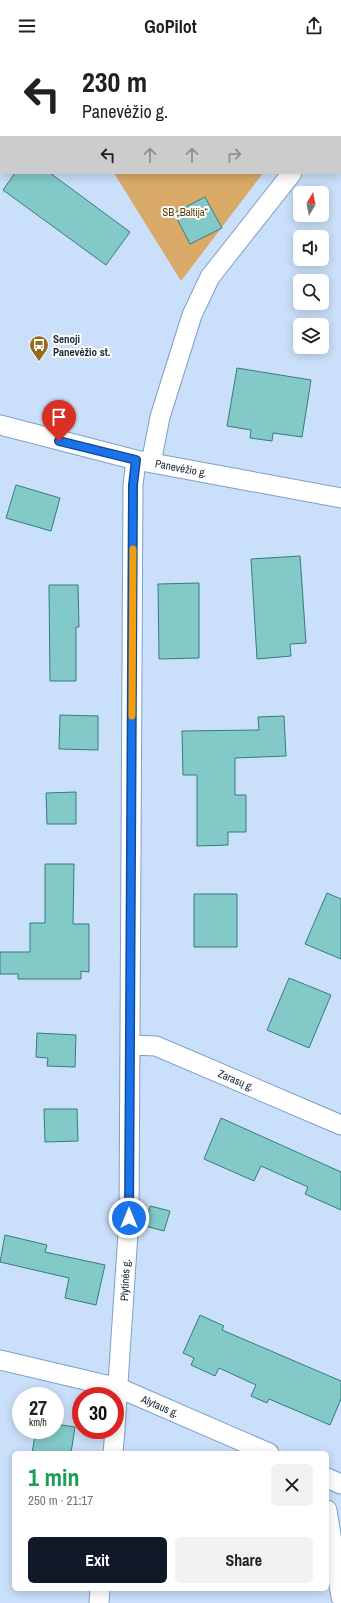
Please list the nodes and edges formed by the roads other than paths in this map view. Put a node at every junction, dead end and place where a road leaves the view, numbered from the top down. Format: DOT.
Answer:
graph roads {
  1 [pos="291,174"];
  2 [pos="0,425"];
  3 [pos="143,461"];
  4 [pos="341,498"];
  5 [pos="130,1045"];
  6 [pos="341,1124"];
  7 [pos="0,1360"];
  8 [pos="115,1387"];
  9 [pos="119,1387"];
  10 [pos="124,1390"];
  11 [pos="114,1439"];
  12 [pos="113,1451"];
  13 [pos="265,1451"];
  14 [pos="329,1479"];
  15 [pos="341,1484"];
  16 [pos="329,1522"];
  17 [pos="100,1591"];
  18 [pos="341,1597"];
  19 [pos="99,1603"];
  1 -- 3 [label="street, Plytinės g."];
  2 -- 3 [label="street, Panevėžio g."];
  3 -- 4 [label="street, Panevėžio g."];
  3 -- 5 [label="street, Plytinės g."];
  5 -- 6 [label="street, Zarasų g."];
  5 -- 9 [label="street, Plytinės g."];
  7 -- 8 [label="street, Alytaus g."];
  10 -- 13 [label="street, Alytaus g."];
  11 -- 12 [label="street, Plytinės g."];
  14 -- 15 [label="street"];
  16 -- 18 [label="street"];
  17 -- 19 [label="street"];
}
